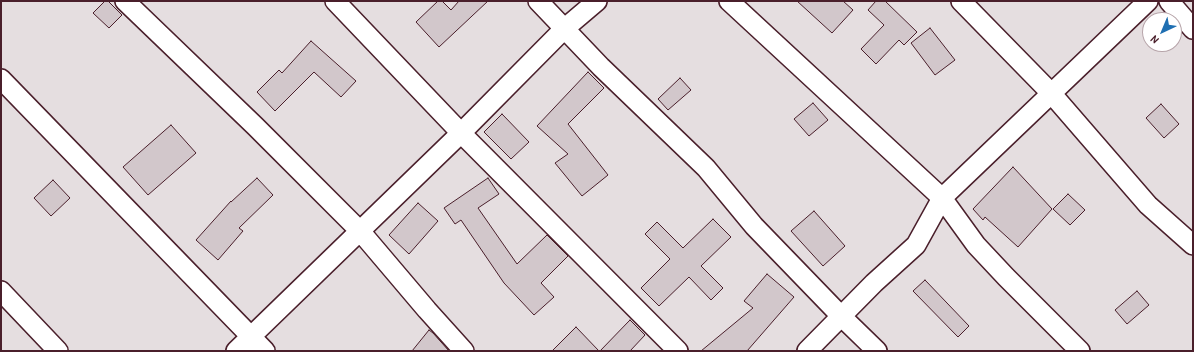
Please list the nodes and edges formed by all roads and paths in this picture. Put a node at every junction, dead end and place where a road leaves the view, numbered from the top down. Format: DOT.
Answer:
graph roads {
  1 [pos="125,1"];
  2 [pos="335,1"];
  3 [pos="538,1"];
  4 [pos="597,1"];
  5 [pos="729,1"];
  6 [pos="961,1"];
  7 [pos="1148,1"];
  8 [pos="1169,1"];
  9 [pos="564,29"];
  10 [pos="1193,29"];
  11 [pos="1,79"];
  12 [pos="1051,93"];
  13 [pos="461,133"];
  14 [pos="942,198"];
  15 [pos="360,231"];
  16 [pos="1193,245"];
  17 [pos="1,290"];
  18 [pos="840,316"];
  19 [pos="251,336"];
  20 [pos="58,351"];
  21 [pos="236,351"];
  22 [pos="265,351"];
  23 [pos="464,351"];
  24 [pos="678,351"];
  25 [pos="807,351"];
  26 [pos="877,351"];
  27 [pos="1080,351"];
  1 -- 15 [label="street"];
  2 -- 13 [label="street"];
  3 -- 9 [label="street"];
  4 -- 9 [label="street"];
  5 -- 14 [label="street"];
  6 -- 12 [label="street"];
  7 -- 12 [label="street"];
  8 -- 10 [label="street"];
  9 -- 13 [label="street"];
  9 -- 18 [label="street"];
  11 -- 19 [label="street"];
  12 -- 14 [label="street"];
  12 -- 16 [label="street"];
  13 -- 15 [label="street"];
  13 -- 24 [label="street"];
  14 -- 18 [label="street"];
  14 -- 27 [label="street"];
  15 -- 19 [label="street"];
  15 -- 23 [label="street"];
  17 -- 20 [label="street"];
  18 -- 25 [label="street"];
  18 -- 26 [label="street"];
  19 -- 21 [label="street"];
  19 -- 22 [label="street"];
}
